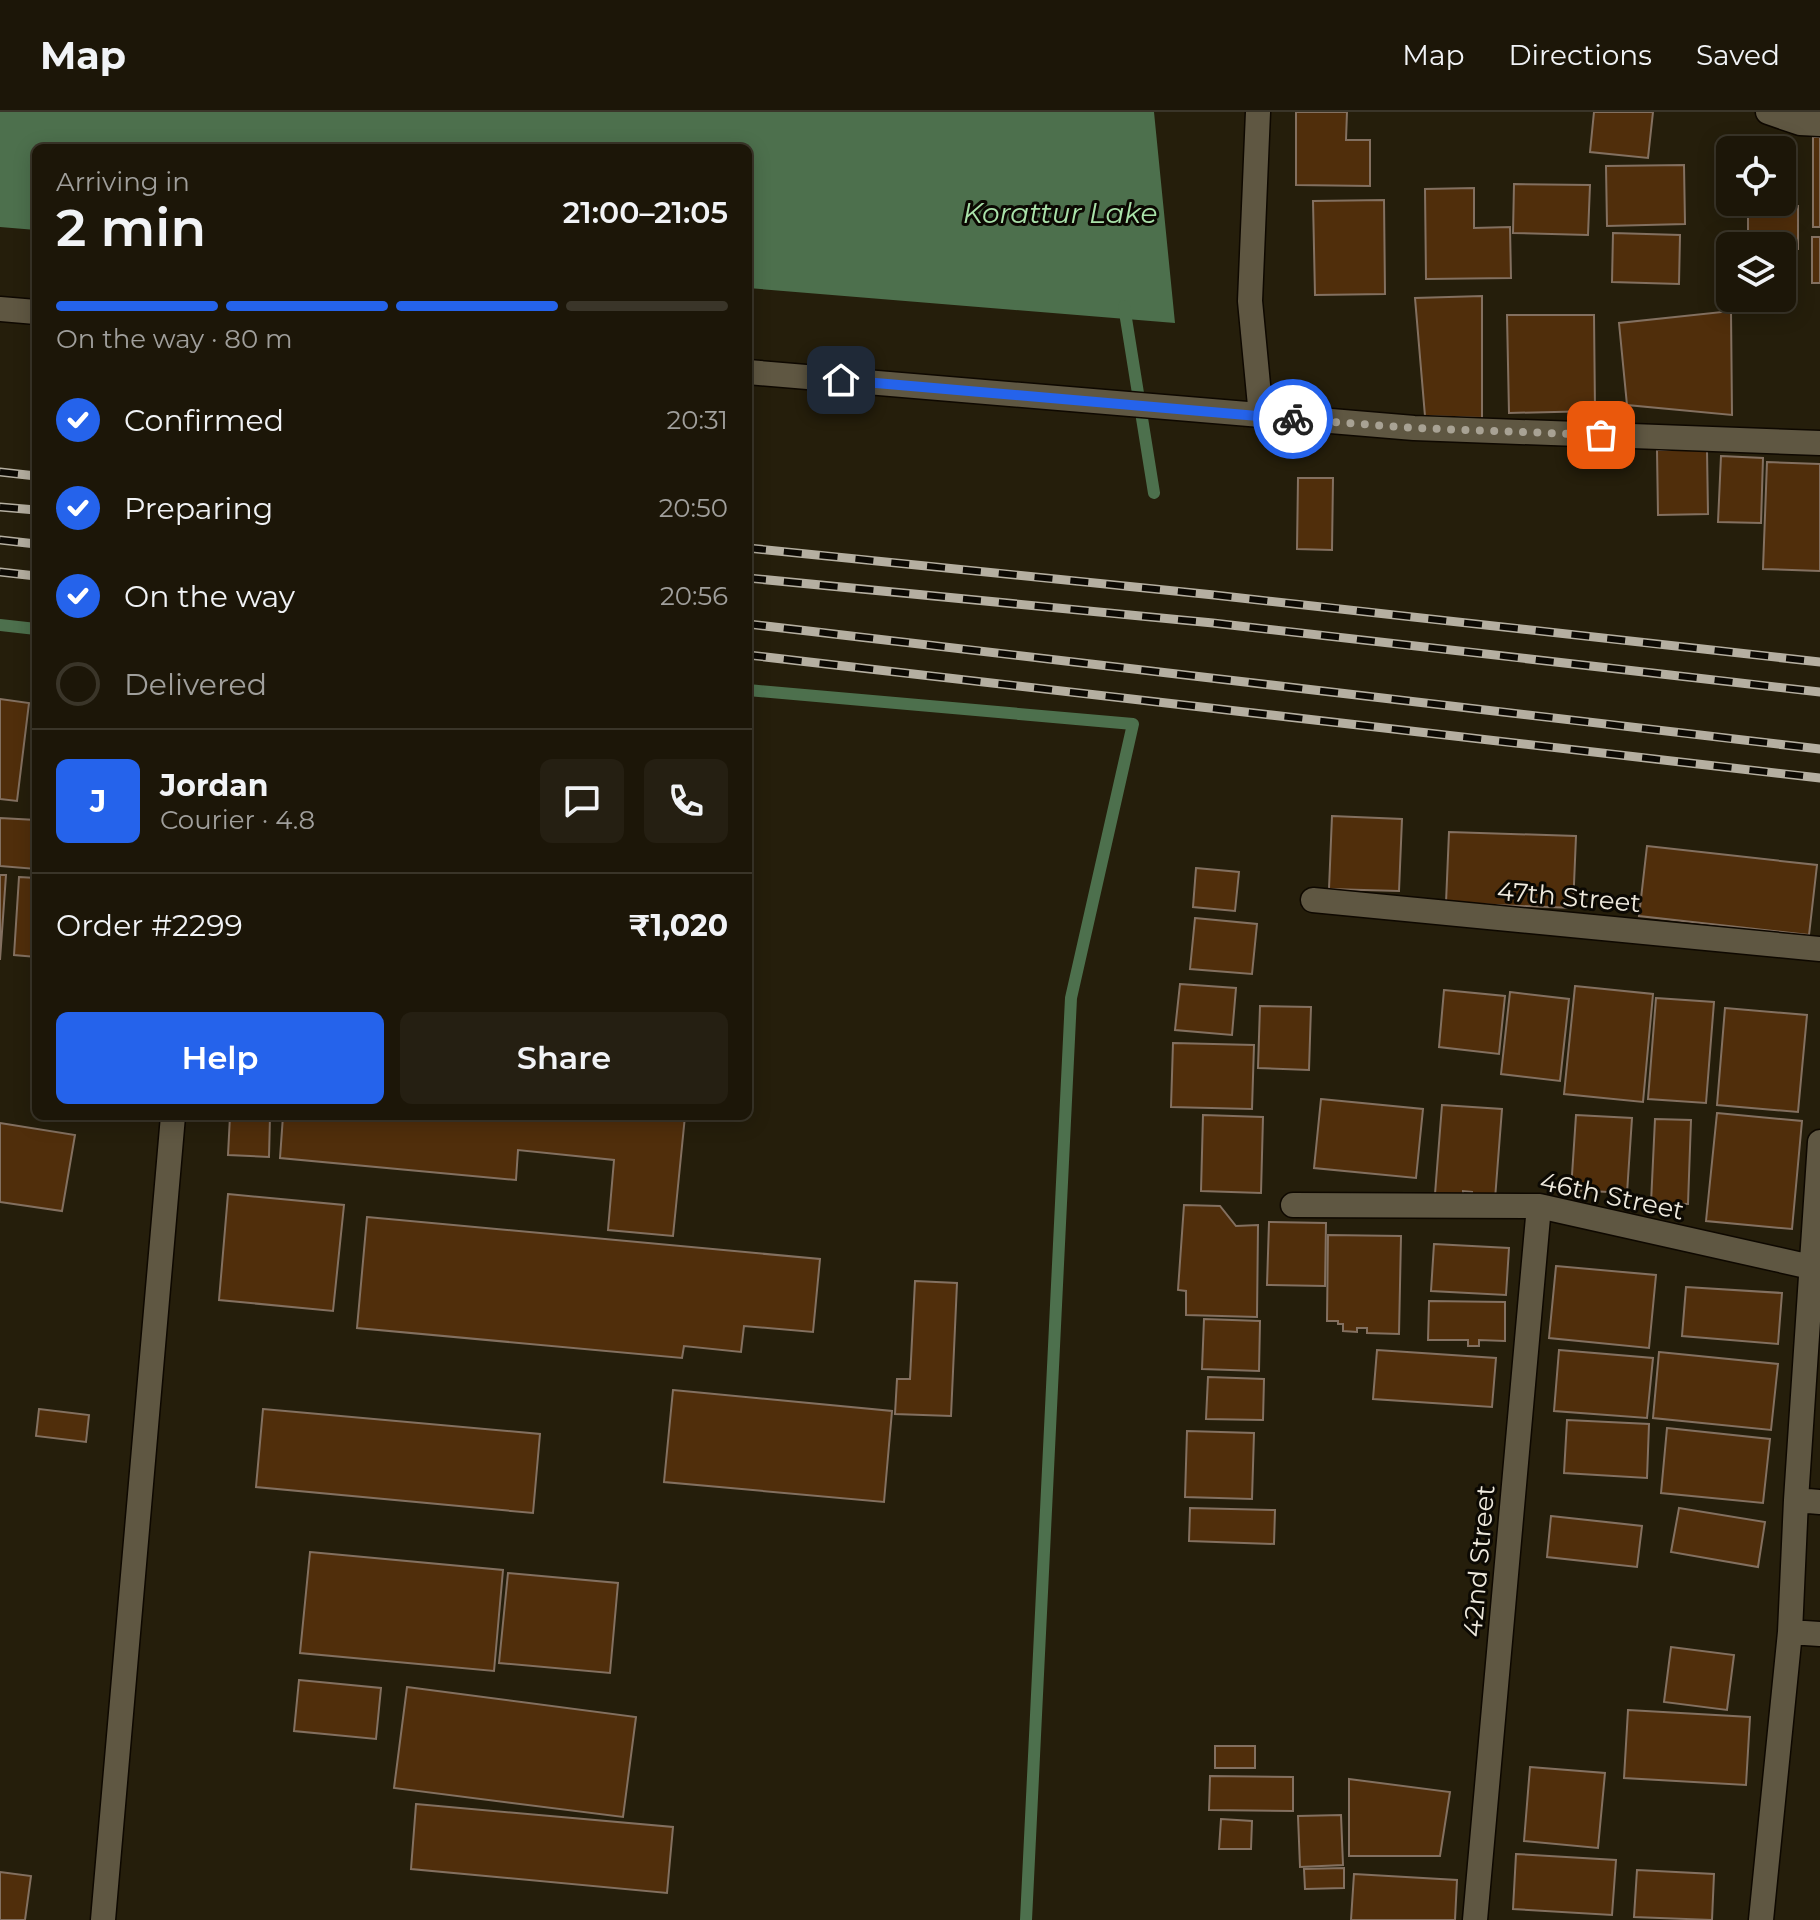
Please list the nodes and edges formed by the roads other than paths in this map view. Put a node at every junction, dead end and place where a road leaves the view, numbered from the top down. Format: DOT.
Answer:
graph roads {
  1 [pos="1258,112"];
  2 [pos="1768,112"];
  3 [pos="1820,124"];
  4 [pos="0,309"];
  5 [pos="32,312"];
  6 [pos="752,372"];
  7 [pos="1261,416"];
  8 [pos="1820,443"];
  9 [pos="1313,900"];
  10 [pos="1820,949"];
  11 [pos="173,1120"];
  12 [pos="1820,1142"];
  13 [pos="1293,1205"];
  14 [pos="1539,1206"];
  15 [pos="1816,1269"];
  16 [pos="1808,1501"];
  17 [pos="1790,1632"];
  18 [pos="1820,1634"];
  19 [pos="103,1920"];
  20 [pos="1475,1920"];
  21 [pos="1761,1920"];
  1 -- 7 [label="street"];
  2 -- 3 [label="street"];
  4 -- 5 [label="street"];
  6 -- 7 [label="street"];
  7 -- 8 [label="street"];
  9 -- 10 [label="street, 47th Street"];
  11 -- 19 [label="street"];
  12 -- 15 [label="street"];
  13 -- 14 [label="street, 46th Street"];
  14 -- 15 [label="street, 46th Street"];
  14 -- 20 [label="street, 42nd Street"];
  15 -- 16 [label="street"];
  16 -- 17 [label="street"];
  17 -- 18 [label="street"];
  17 -- 21 [label="street"];
}
